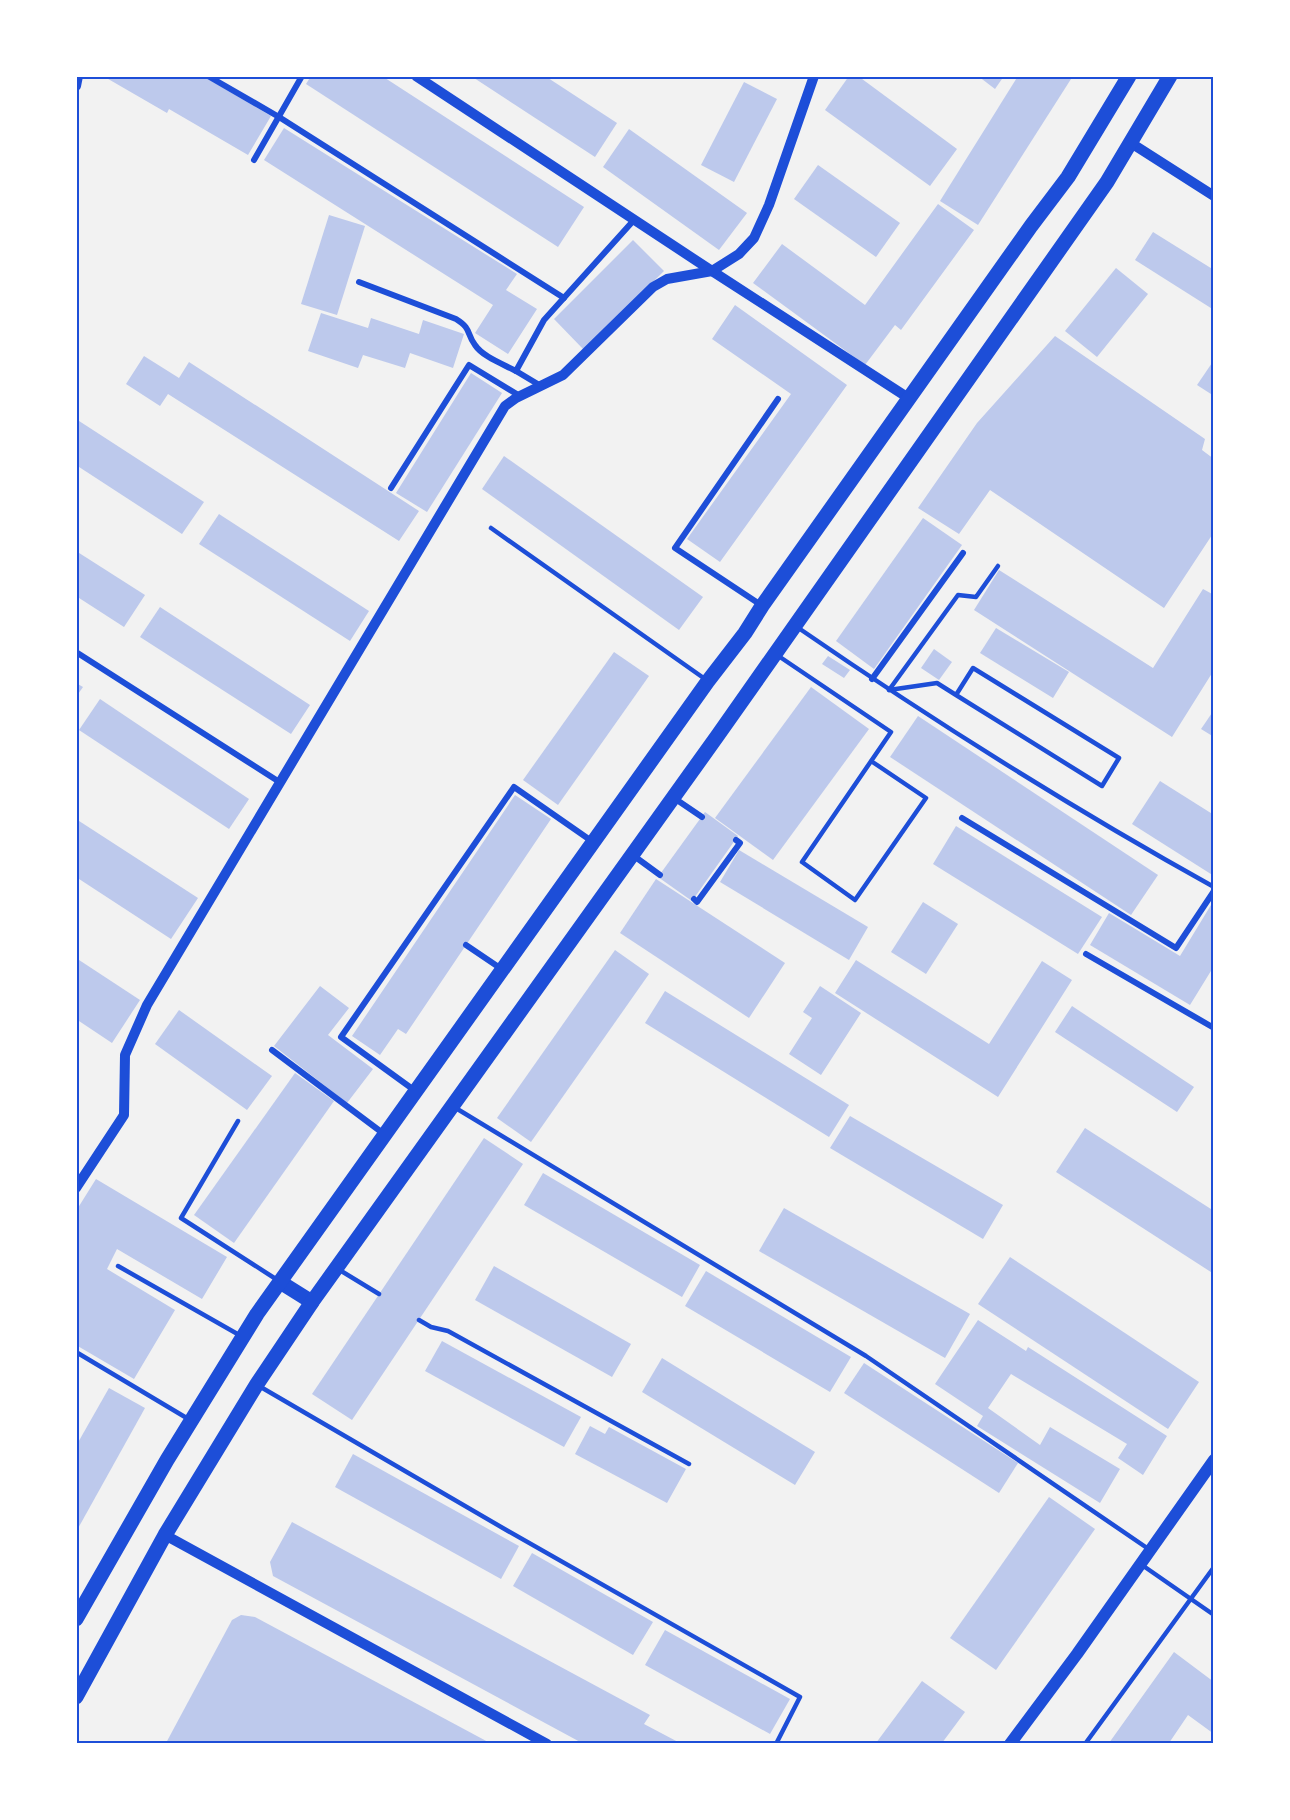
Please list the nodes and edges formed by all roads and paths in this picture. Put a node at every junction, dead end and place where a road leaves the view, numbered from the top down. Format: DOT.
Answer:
graph roads {
  1 [pos="78,76"];
  2 [pos="208,76"];
  3 [pos="302,76"];
  4 [pos="416,76"];
  5 [pos="814,76"];
  6 [pos="1129,76"];
  7 [pos="1170,76"];
  8 [pos="76,86"];
  9 [pos="279,117"];
  10 [pos="1131,143"];
  11 [pos="254,160"];
  12 [pos="1214,196"];
  13 [pos="634,219"];
  14 [pos="712,271"];
  15 [pos="360,282"];
  16 [pos="564,298"];
  17 [pos="516,371"];
  18 [pos="541,386"];
  19 [pos="520,396"];
  20 [pos="778,399"];
  21 [pos="910,399"];
  22 [pos="391,488"];
  23 [pos="491,528"];
  24 [pos="963,553"];
  25 [pos="998,566"];
  26 [pos="762,606"];
  27 [pos="795,626"];
  28 [pos="76,652"];
  29 [pos="775,654"];
  30 [pos="872,679"];
  31 [pos="708,681"];
  32 [pos="889,690"];
  33 [pos="956,695"];
  34 [pos="872,761"];
  35 [pos="281,783"];
  36 [pos="673,797"];
  37 [pos="702,817"];
  38 [pos="962,818"];
  39 [pos="736,840"];
  40 [pos="594,842"];
  41 [pos="632,854"];
  42 [pos="660,875"];
  43 [pos="1214,889"];
  44 [pos="694,899"];
  45 [pos="466,945"];
  46 [pos="1086,954"];
  47 [pos="503,969"];
  48 [pos="1214,1028"];
  49 [pos="272,1050"];
  50 [pos="416,1091"];
  51 [pos="451,1106"];
  52 [pos="238,1121"];
  53 [pos="385,1135"];
  54 [pos="76,1188"];
  55 [pos="118,1266"];
  56 [pos="336,1268"];
  57 [pos="280,1282"];
  58 [pos="379,1294"];
  59 [pos="312,1302"];
  60 [pos="419,1320"];
  61 [pos="243,1337"];
  62 [pos="76,1352"];
  63 [pos="257,1384"];
  64 [pos="191,1420"];
  65 [pos="1214,1460"];
  66 [pos="689,1464"];
  67 [pos="165,1535"];
  68 [pos="1150,1550"];
  69 [pos="1141,1564"];
  70 [pos="1214,1568"];
  71 [pos="1191,1599"];
  72 [pos="1214,1615"];
  73 [pos="76,1619"];
  74 [pos="76,1697"];
  75 [pos="547,1743"];
  76 [pos="776,1743"];
  77 [pos="1010,1743"];
  78 [pos="1085,1743"];
  1 -- 8 [label="street"];
  2 -- 9 [label="street"];
  3 -- 9 [label="street"];
  4 -- 13 [label="street"];
  5 -- 14 [label="street"];
  6 -- 21 [label="main road"];
  7 -- 10 [label="main road"];
  9 -- 11 [label="street"];
  9 -- 16 [label="street"];
  10 -- 12 [label="street"];
  10 -- 27 [label="main road"];
  13 -- 14 [label="street"];
  13 -- 16 [label="street"];
  14 -- 18 [label="street"];
  14 -- 21 [label="street"];
  15 -- 17 [label="street"];
  16 -- 17 [label="street"];
  17 -- 18 [label="street"];
  18 -- 19 [label="street"];
  19 -- 22 [label="street"];
  19 -- 35 [label="street"];
  20 -- 26 [label="street"];
  21 -- 26 [label="main road"];
  23 -- 31 [label="lane"];
  24 -- 30 [label="street"];
  25 -- 32 [label="lane"];
  26 -- 31 [label="main road"];
  27 -- 29 [label="main road"];
  27 -- 30 [label="lane"];
  28 -- 35 [label="street"];
  29 -- 34 [label="lane"];
  29 -- 36 [label="main road"];
  30 -- 32 [label="lane"];
  31 -- 40 [label="main road"];
  32 -- 33 [label="lane"];
  32 -- 43 [label="lane"];
  33 -- 33 [label="lane"];
  34 -- 34 [label="lane"];
  35 -- 54 [label="street"];
  36 -- 37 [label="street"];
  36 -- 41 [label="main road"];
  38 -- 43 [label="street"];
  39 -- 44 [label="street"];
  40 -- 47 [label="main road"];
  40 -- 50 [label="street"];
  41 -- 42 [label="street"];
  41 -- 51 [label="main road"];
  45 -- 47 [label="street"];
  46 -- 48 [label="street"];
  47 -- 50 [label="main road"];
  49 -- 53 [label="street"];
  50 -- 53 [label="main road"];
  51 -- 56 [label="main road"];
  51 -- 68 [label="lane"];
  52 -- 57 [label="lane"];
  53 -- 57 [label="main road"];
  55 -- 61 [label="lane"];
  56 -- 58 [label="lane"];
  56 -- 59 [label="main road"];
  57 -- 59 [label="main road"];
  57 -- 61 [label="main road"];
  59 -- 63 [label="main road"];
  60 -- 66 [label="lane"];
  61 -- 64 [label="main road"];
  62 -- 64 [label="lane"];
  63 -- 67 [label="main road"];
  63 -- 76 [label="lane"];
  64 -- 73 [label="main road"];
  65 -- 68 [label="main road"];
  67 -- 74 [label="main road"];
  67 -- 75 [label="street"];
  68 -- 69 [label="main road"];
  69 -- 71 [label="lane"];
  69 -- 77 [label="main road"];
  70 -- 71 [label="lane"];
  71 -- 72 [label="lane"];
  71 -- 78 [label="lane"];
}
